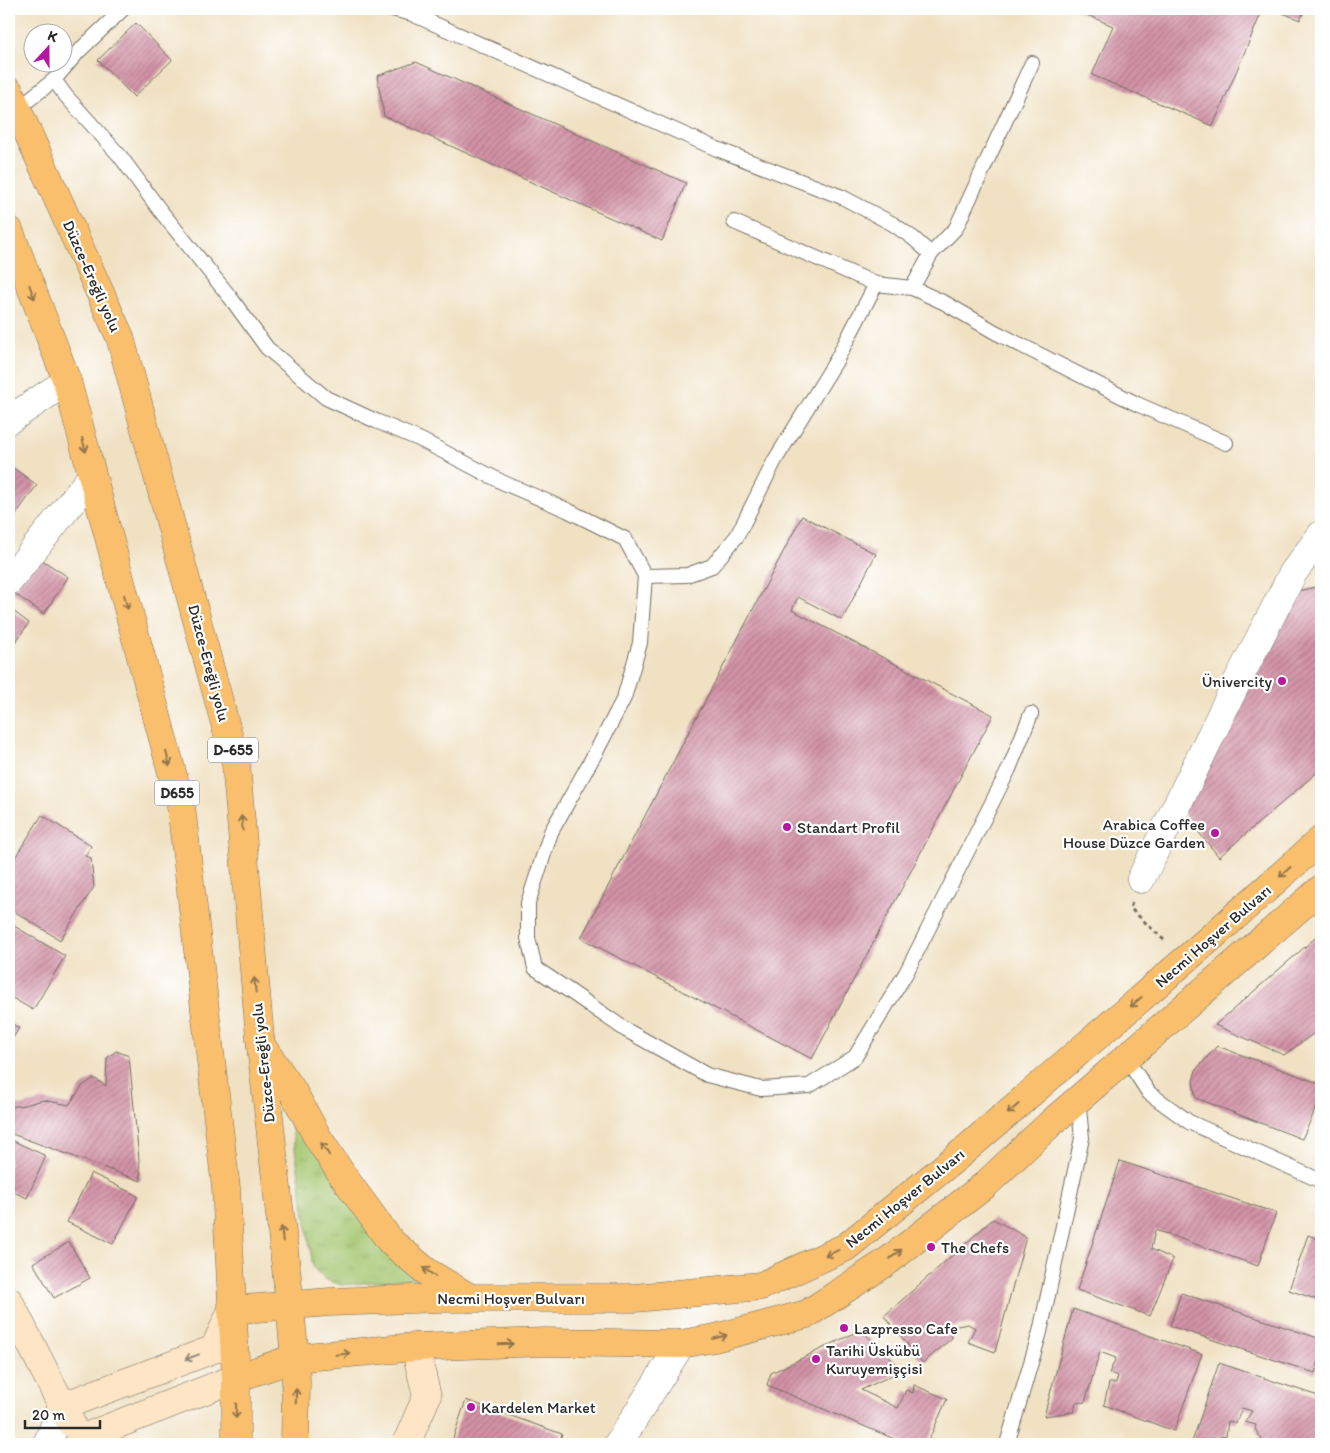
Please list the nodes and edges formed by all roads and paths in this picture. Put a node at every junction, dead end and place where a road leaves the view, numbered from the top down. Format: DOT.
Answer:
graph roads {
  1 [pos="123,9"];
  2 [pos="392,9"];
  3 [pos="1032,63"];
  4 [pos="54,80"];
  5 [pos="13,100"];
  6 [pos="734,222"];
  7 [pos="9,230"];
  8 [pos="931,254"];
  9 [pos="876,284"];
  10 [pos="912,288"];
  11 [pos="67,381"];
  12 [pos="9,420"];
  13 [pos="1226,443"];
  14 [pos="92,476"];
  15 [pos="1321,535"];
  16 [pos="1321,570"];
  17 [pos="1293,573"];
  18 [pos="645,576"];
  19 [pos="9,581"];
  20 [pos="1031,714"];
  21 [pos="1321,840"];
  22 [pos="1141,879"];
  23 [pos="1321,889"];
  24 [pos="1185,960"];
  25 [pos="261,1045"];
  26 [pos="1126,1058"];
  27 [pos="1078,1100"];
  28 [pos="1321,1181"];
  29 [pos="470,1298"];
  30 [pos="9,1302"];
  31 [pos="290,1305"];
  32 [pos="232,1310"];
  33 [pos="681,1344"];
  34 [pos="415,1347"];
  35 [pos="295,1358"];
  36 [pos="236,1378"];
  37 [pos="63,1406"];
  38 [pos="81,1442"];
  39 [pos="46,1444"];
  40 [pos="236,1444"];
  41 [pos="294,1444"];
  42 [pos="406,1444"];
  43 [pos="618,1444"];
  44 [pos="1007,1444"];
  1 -- 4 [label="lane"];
  2 -- 8 [label="lane"];
  3 -- 8 [label="lane"];
  4 -- 5 [label="lane"];
  4 -- 18 [label="lane"];
  25 -- 5 [label="main road, Düzce-Ereğli yolu / D-655, one-way"];
  6 -- 9 [label="lane"];
  7 -- 11 [label="main road, D655, one-way"];
  8 -- 10 [label="lane"];
  9 -- 10 [label="lane"];
  9 -- 18 [label="lane"];
  10 -- 13 [label="lane"];
  11 -- 12 [label="street"];
  11 -- 14 [label="main road, D655, one-way"];
  14 -- 19 [label="street"];
  14 -- 32 [label="main road, D655, one-way"];
  15 -- 17 [label="street"];
  16 -- 17 [label="street"];
  17 -- 22 [label="street"];
  18 -- 20 [label="lane"];
  21 -- 24 [label="main road, Necmi Hoşver Bulvarı, one-way"];
  22 -- 24 [label="path"];
  23 -- 26 [label="main road"];
  24 -- 29 [label="main road, Necmi Hoşver Bulvarı, one-way"];
  29 -- 25 [label="main road, one-way"];
  31 -- 25 [label="main road, Düzce-Ereğli yolu / D-655, one-way"];
  26 -- 27 [label="main road"];
  26 -- 28 [label="lane"];
  33 -- 27 [label="main road, one-way"];
  27 -- 44 [label="lane"];
  29 -- 31 [label="main road, Necmi Hoşver Bulvarı"];
  30 -- 37 [label="street"];
  31 -- 32 [label="main road, Necmi Hoşver Bulvarı"];
  31 -- 35 [label="main road, Düzce-Ereğli yolu / D-655"];
  32 -- 36 [label="main road, D655"];
  32 -- 37 [label="street, one-way"];
  34 -- 33 [label="main road, one-way"];
  33 -- 43 [label="street"];
  35 -- 34 [label="main road, one-way"];
  34 -- 42 [label="street"];
  35 -- 36 [label="main road"];
  41 -- 35 [label="main road, Düzce-Ereğli yolu / D-655, one-way"];
  36 -- 38 [label="street"];
  36 -- 40 [label="main road, one-way"];
  37 -- 38 [label="street"];
  37 -- 39 [label="street"];
}
